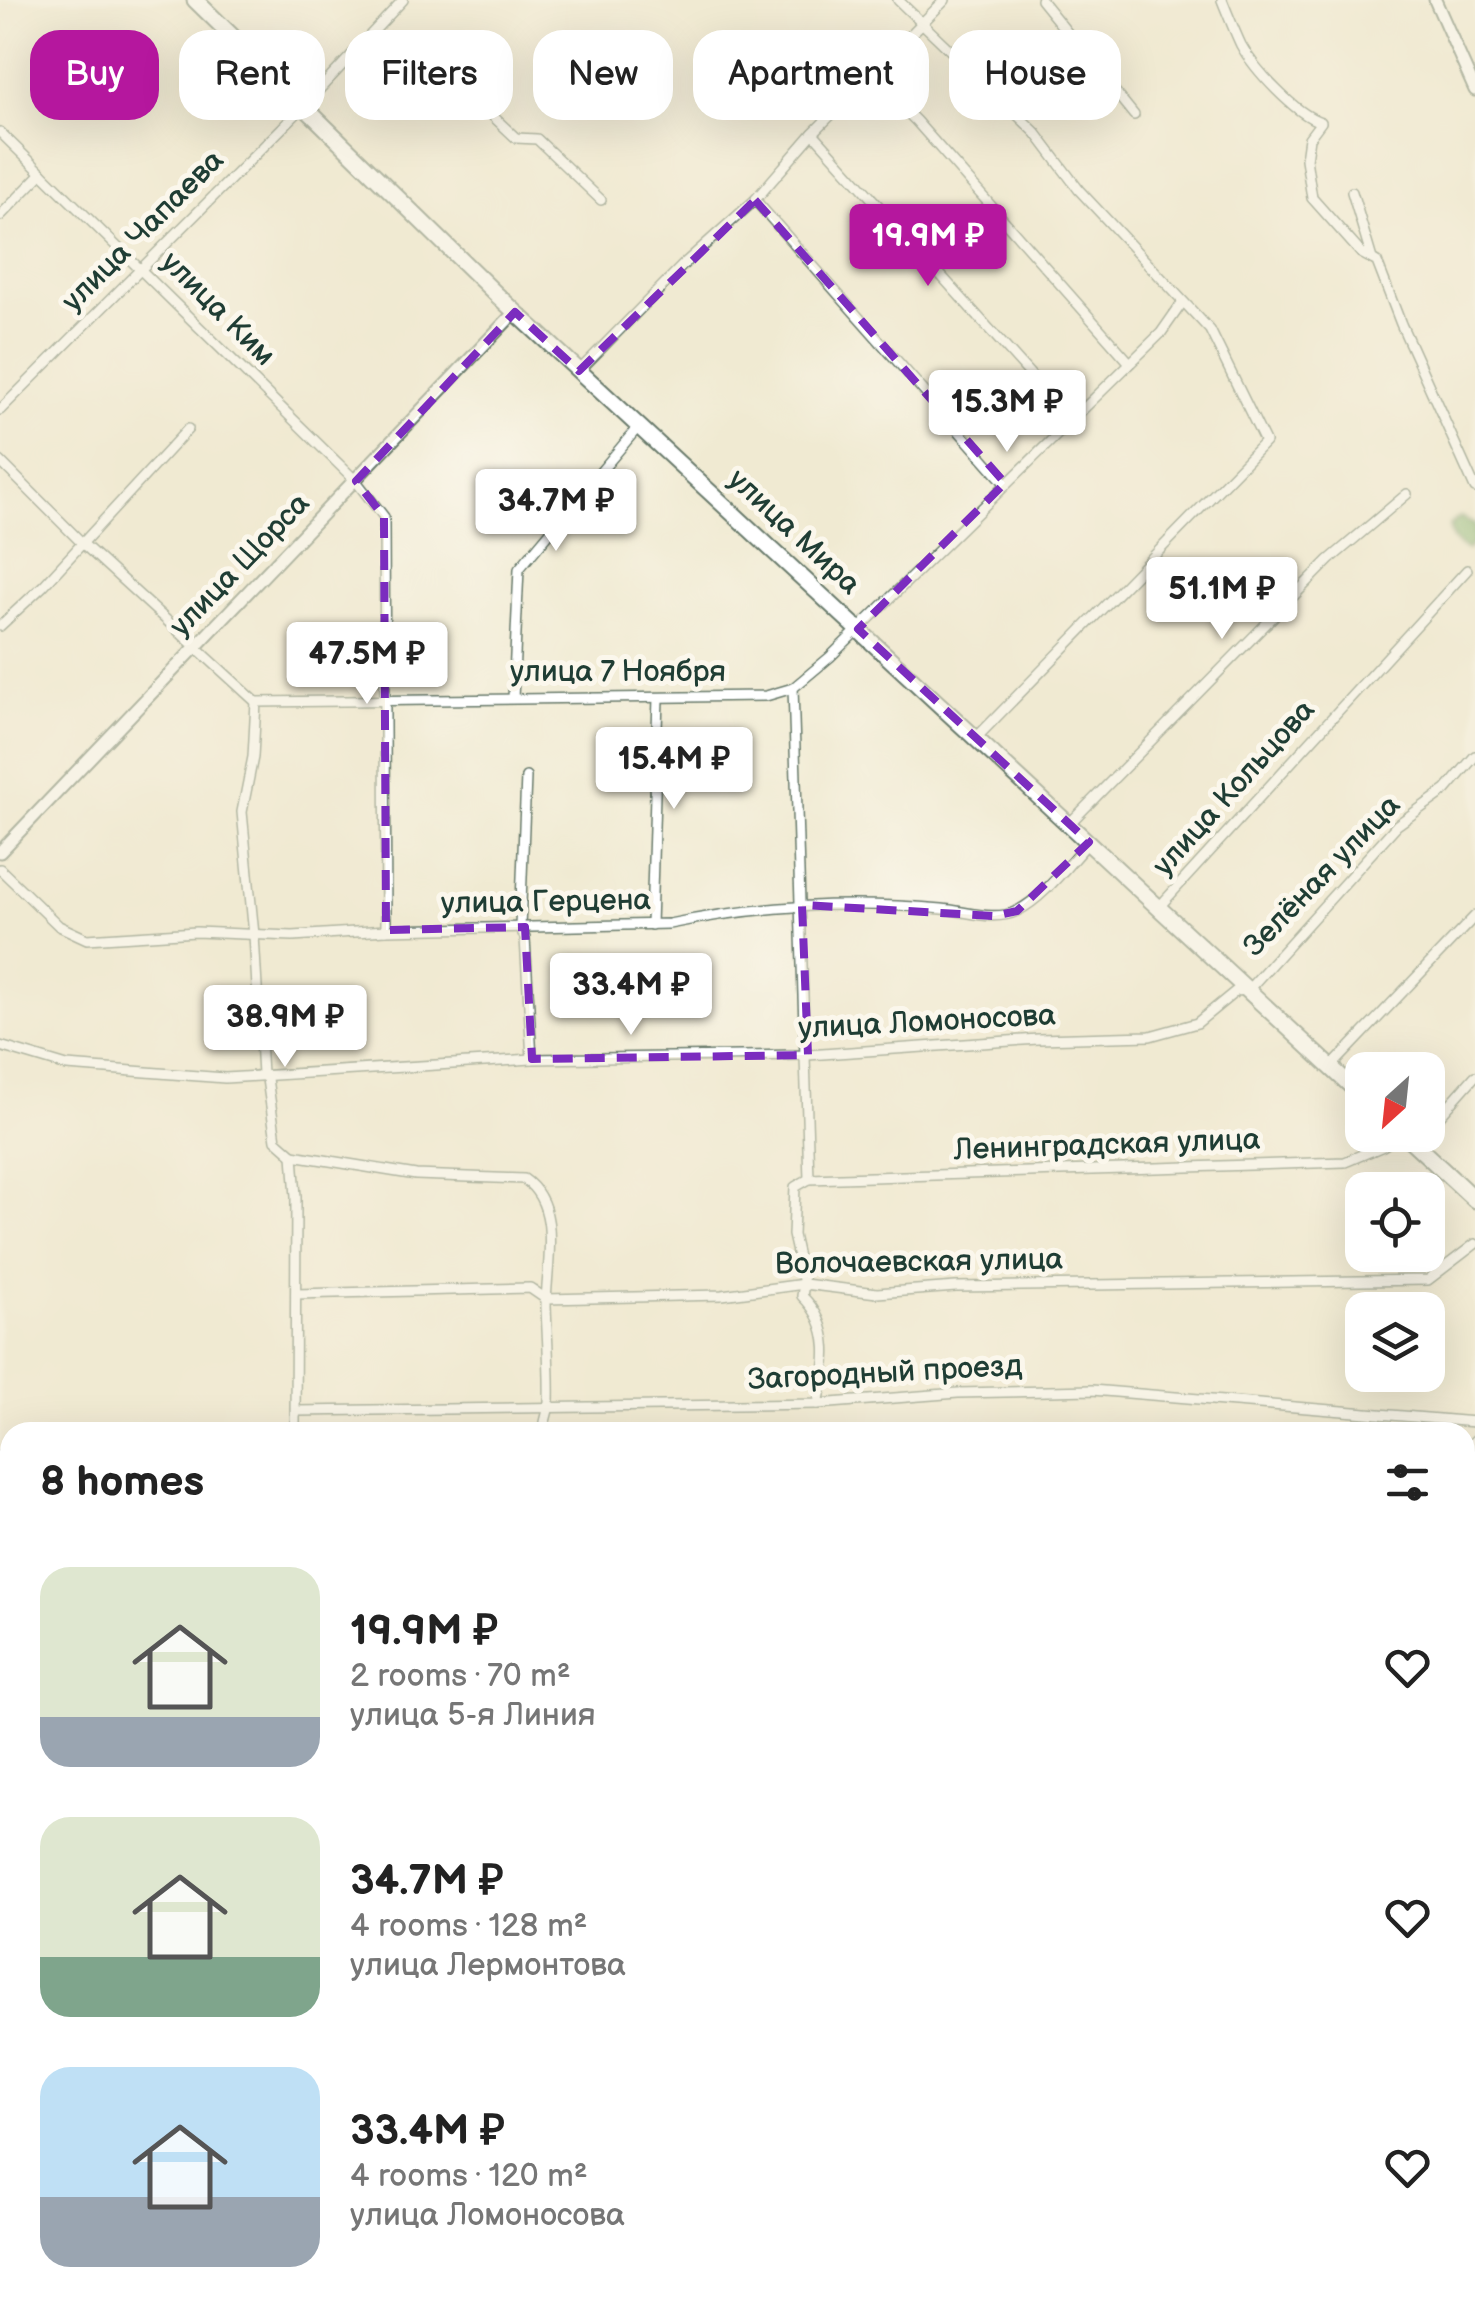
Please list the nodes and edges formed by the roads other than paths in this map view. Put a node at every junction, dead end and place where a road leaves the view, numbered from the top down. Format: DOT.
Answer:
graph roads {
  1 [pos="195,0"];
  2 [pos="403,0"];
  3 [pos="898,0"];
  4 [pos="945,0"];
  5 [pos="1042,0"];
  6 [pos="1222,0"];
  7 [pos="1435,0"];
  8 [pos="924,23"];
  9 [pos="225,30"];
  10 [pos="376,30"];
  11 [pos="917,30"];
  12 [pos="345,63"];
  13 [pos="325,84"];
  14 [pos="1475,90"];
  15 [pos="1134,115"];
  16 [pos="290,120"];
  17 [pos="316,120"];
  18 [pos="497,120"];
  19 [pos="826,120"];
  20 [pos="915,120"];
  21 [pos="0,132"];
  22 [pos="813,133"];
  23 [pos="42,172"];
  24 [pos="1352,192"];
  25 [pos="601,200"];
  26 [pos="755,200"];
  27 [pos="0,216"];
  28 [pos="1372,260"];
  29 [pos="141,268"];
  30 [pos="1182,304"];
  31 [pos="515,312"];
  32 [pos="1130,362"];
  33 [pos="579,370"];
  34 [pos="0,410"];
  35 [pos="1070,420"];
  36 [pos="639,426"];
  37 [pos="188,430"];
  38 [pos="0,462"];
  39 [pos="356,481"];
  40 [pos="1005,483"];
  41 [pos="1475,488"];
  42 [pos="1407,494"];
  43 [pos="82,543"];
  44 [pos="1467,570"];
  45 [pos="0,626"];
  46 [pos="858,629"];
  47 [pos="196,646"];
  48 [pos="794,688"];
  49 [pos="387,698"];
  50 [pos="514,698"];
  51 [pos="658,698"];
  52 [pos="256,702"];
  53 [pos="976,738"];
  54 [pos="1475,756"];
  55 [pos="526,777"];
  56 [pos="1070,824"];
  57 [pos="1089,842"];
  58 [pos="0,852"];
  59 [pos="0,869"];
  60 [pos="802,905"];
  61 [pos="1158,907"];
  62 [pos="1475,916"];
  63 [pos="651,925"];
  64 [pos="520,927"];
  65 [pos="386,930"];
  66 [pos="254,935"];
  67 [pos="1248,990"];
  68 [pos="0,1046"];
  69 [pos="808,1055"];
  70 [pos="532,1059"];
  71 [pos="1331,1067"];
  72 [pos="262,1074"];
  73 [pos="1475,1076"];
  74 [pos="1345,1080"];
  75 [pos="1445,1110"];
  76 [pos="1371,1152"];
  77 [pos="1425,1152"];
  78 [pos="292,1155"];
  79 [pos="809,1180"];
  80 [pos="1475,1200"];
  81 [pos="1475,1244"];
  82 [pos="804,1284"];
  83 [pos="296,1294"];
  84 [pos="546,1300"];
  85 [pos="818,1404"];
  86 [pos="549,1407"];
  87 [pos="296,1411"];
  88 [pos="295,1422"];
  89 [pos="546,1422"];
  90 [pos="1475,1422"];
  1 -- 9 [label="main road, улица Мира"];
  2 -- 10 [label="street, улица Чапаева"];
  3 -- 8 [label="street"];
  4 -- 8 [label="street"];
  5 -- 15 [label="street"];
  6 -- 28 [label="street"];
  7 -- 14 [label="street"];
  8 -- 11 [label="street"];
  8 -- 30 [label="street"];
  12 -- 13 [label="street, улица Чапаева"];
  16 -- 29 [label="street, улица Чапаева"];
  17 -- 31 [label="main road, улица Мира"];
  18 -- 25 [label="street"];
  19 -- 22 [label="street"];
  20 -- 32 [label="street"];
  21 -- 23 [label="street, улица Ким"];
  22 -- 26 [label="street"];
  22 -- 35 [label="street"];
  23 -- 27 [label="street"];
  23 -- 29 [label="street, улица Ким"];
  24 -- 28 [label="street"];
  26 -- 33 [label="street"];
  26 -- 40 [label="street"];
  28 -- 41 [label="street"];
  29 -- 34 [label="street, улица Чапаева"];
  29 -- 39 [label="street, улица Ким"];
  30 -- 32 [label="street"];
  30 -- 53 [label="street"];
  31 -- 33 [label="main road, улица Мира"];
  31 -- 39 [label="street, улица Щорса"];
  32 -- 35 [label="street"];
  33 -- 36 [label="main road, улица Мира"];
  35 -- 40 [label="street"];
  36 -- 46 [label="main road, улица Мира"];
  36 -- 50 [label="street"];
  37 -- 43 [label="street"];
  38 -- 43 [label="street"];
  39 -- 47 [label="street, улица Щорса"];
  39 -- 49 [label="street, улица Ким"];
  40 -- 46 [label="street"];
  42 -- 56 [label="street"];
  43 -- 45 [label="street"];
  43 -- 47 [label="street"];
  44 -- 61 [label="street, улица Кольцова"];
  46 -- 48 [label="street"];
  46 -- 53 [label="main road, улица Мира"];
  47 -- 52 [label="street"];
  47 -- 58 [label="street, улица Щорса"];
  48 -- 51 [label="street, улица 7 Ноября"];
  48 -- 60 [label="street"];
  49 -- 50 [label="street, улица 7 Ноября"];
  49 -- 52 [label="street, улица 7 Ноября"];
  49 -- 65 [label="street, улица Ким"];
  50 -- 51 [label="street, улица 7 Ноября"];
  51 -- 63 [label="street"];
  52 -- 66 [label="street"];
  53 -- 56 [label="main road, улица Мира"];
  54 -- 67 [label="street, Зелёная улица"];
  55 -- 64 [label="street"];
  56 -- 57 [label="main road, улица Мира"];
  57 -- 60 [label="street, улица Герцена"];
  57 -- 61 [label="main road, улица Мира"];
  59 -- 66 [label="street, улица Герцена"];
  60 -- 63 [label="street, улица Герцена"];
  60 -- 69 [label="street"];
  61 -- 67 [label="main road, улица Мира"];
  62 -- 71 [label="street"];
  63 -- 64 [label="street, улица Герцена"];
  64 -- 65 [label="street, улица Герцена"];
  64 -- 70 [label="street"];
  65 -- 66 [label="street, улица Герцена"];
  66 -- 72 [label="street"];
  67 -- 69 [label="street, улица Ломоносова"];
  67 -- 71 [label="main road, улица Мира"];
  68 -- 72 [label="street, улица Ломоносова"];
  69 -- 70 [label="street, улица Ломоносова"];
  69 -- 79 [label="street"];
  70 -- 72 [label="street, улица Ломоносова"];
  71 -- 74 [label="main road, улица Мира"];
  72 -- 78 [label="street"];
  73 -- 75 [label="street"];
  76 -- 79 [label="street, Ленинградская улица"];
  77 -- 80 [label="main road"];
  78 -- 83 [label="street"];
  78 -- 84 [label="street"];
  79 -- 82 [label="street"];
  81 -- 82 [label="street, Волочаевская улица"];
  82 -- 84 [label="street, Волочаевская улица"];
  82 -- 85 [label="street"];
  83 -- 84 [label="street, Волочаевская улица"];
  83 -- 87 [label="street"];
  84 -- 86 [label="street"];
  85 -- 86 [label="street, Загородный проезд"];
  85 -- 90 [label="street, Загородный проезд"];
  86 -- 87 [label="street, Загородный проезд"];
  86 -- 89 [label="street"];
  87 -- 88 [label="street"];
}
